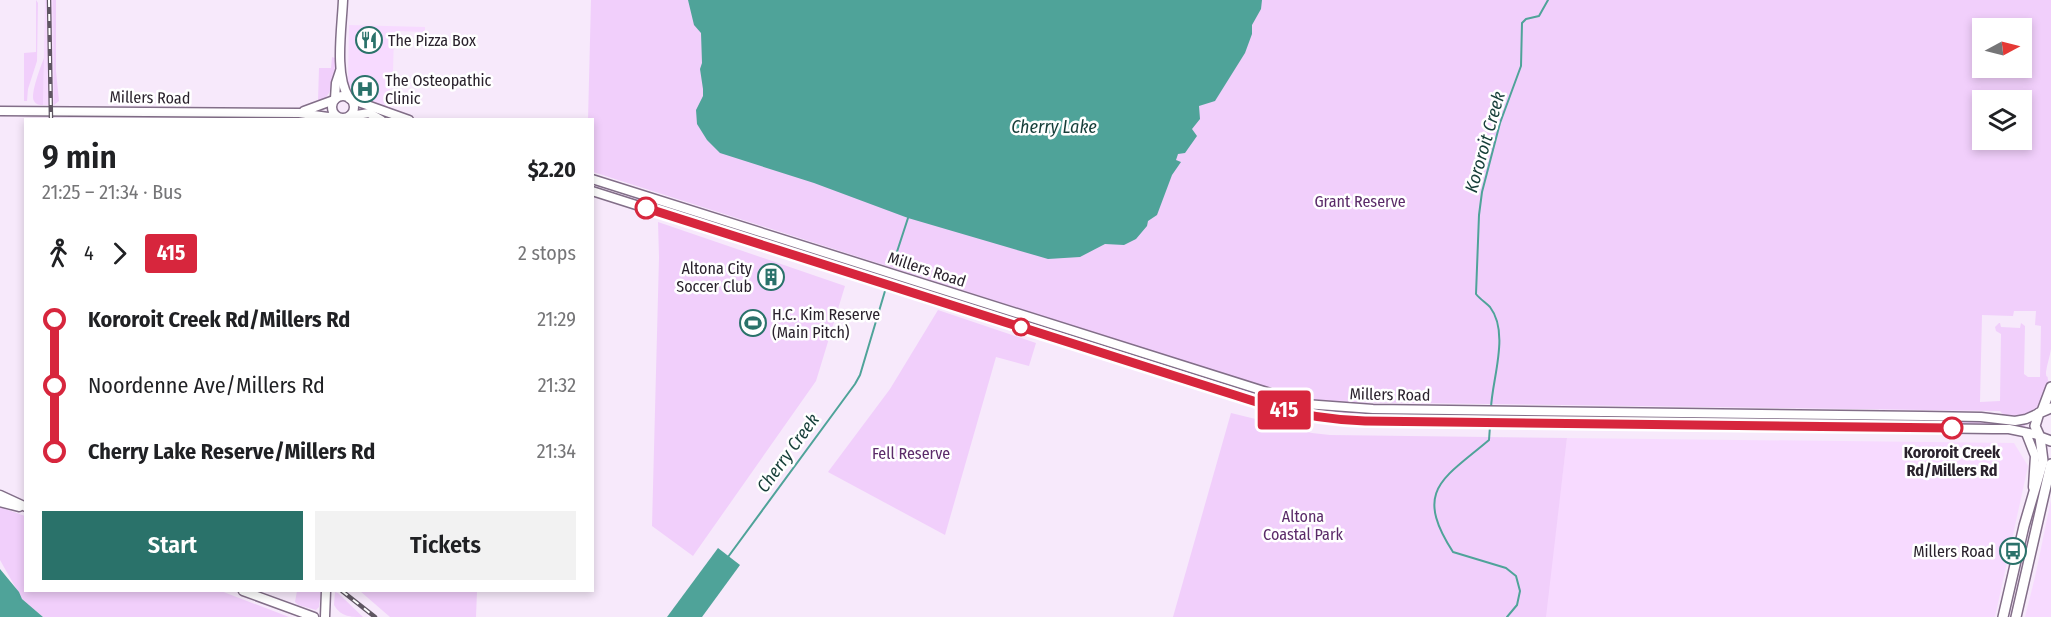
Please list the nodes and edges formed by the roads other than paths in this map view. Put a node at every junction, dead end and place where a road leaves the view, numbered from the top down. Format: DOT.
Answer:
graph roads {
  1 [pos="343,0"];
  2 [pos="341,68"];
  3 [pos="349,99"];
  4 [pos="334,100"];
  5 [pos="0,111"];
  6 [pos="299,113"];
  7 [pos="349,117"];
  8 [pos="336,118"];
  9 [pos="378,118"];
  10 [pos="403,118"];
  11 [pos="594,180"];
  12 [pos="594,192"];
  13 [pos="1227,381"];
  14 [pos="2051,387"];
  15 [pos="1224,392"];
  16 [pos="2044,411"];
  17 [pos="2026,433"];
  18 [pos="2039,436"];
  19 [pos="2051,441"];
  20 [pos="2051,464"];
  21 [pos="0,495"];
  22 [pos="2033,496"];
  23 [pos="0,502"];
  24 [pos="24,507"];
  25 [pos="24,508"];
  26 [pos="2037,521"];
  27 [pos="2024,526"];
  28 [pos="246,592"];
  29 [pos="326,592"];
  30 [pos="314,617"];
  31 [pos="325,617"];
  32 [pos="2003,617"];
  33 [pos="2016,617"];
  1 -- 2 [label="main road"];
  2 -- 3 [label="main road"];
  2 -- 4 [label="main road"];
  3 -- 4 [label="main road"];
  3 -- 7 [label="main road"];
  3 -- 10 [label="main road"];
  4 -- 6 [label="main road, Millers Road"];
  4 -- 8 [label="main road"];
  5 -- 6 [label="main road, Millers Road"];
  6 -- 8 [label="main road, Millers Road"];
  7 -- 9 [label="main road"];
  11 -- 13 [label="main road, Millers Road"];
  12 -- 15 [label="main road, Millers Road"];
  13 -- 15 [label="main road"];
  13 -- 16 [label="main road, Millers Road"];
  14 -- 16 [label="main road"];
  15 -- 17 [label="main road, Millers Road"];
  16 -- 18 [label="main road"];
  17 -- 18 [label="main road, Millers Road"];
  17 -- 22 [label="main road"];
  18 -- 19 [label="main road"];
  18 -- 22 [label="main road"];
  20 -- 26 [label="main road"];
  21 -- 24 [label="main road"];
  22 -- 27 [label="main road"];
  23 -- 25 [label="main road"];
  26 -- 27 [label="main road"];
  26 -- 33 [label="main road"];
  27 -- 32 [label="main road"];
  28 -- 30 [label="main road"];
  29 -- 31 [label="main road"];
}
